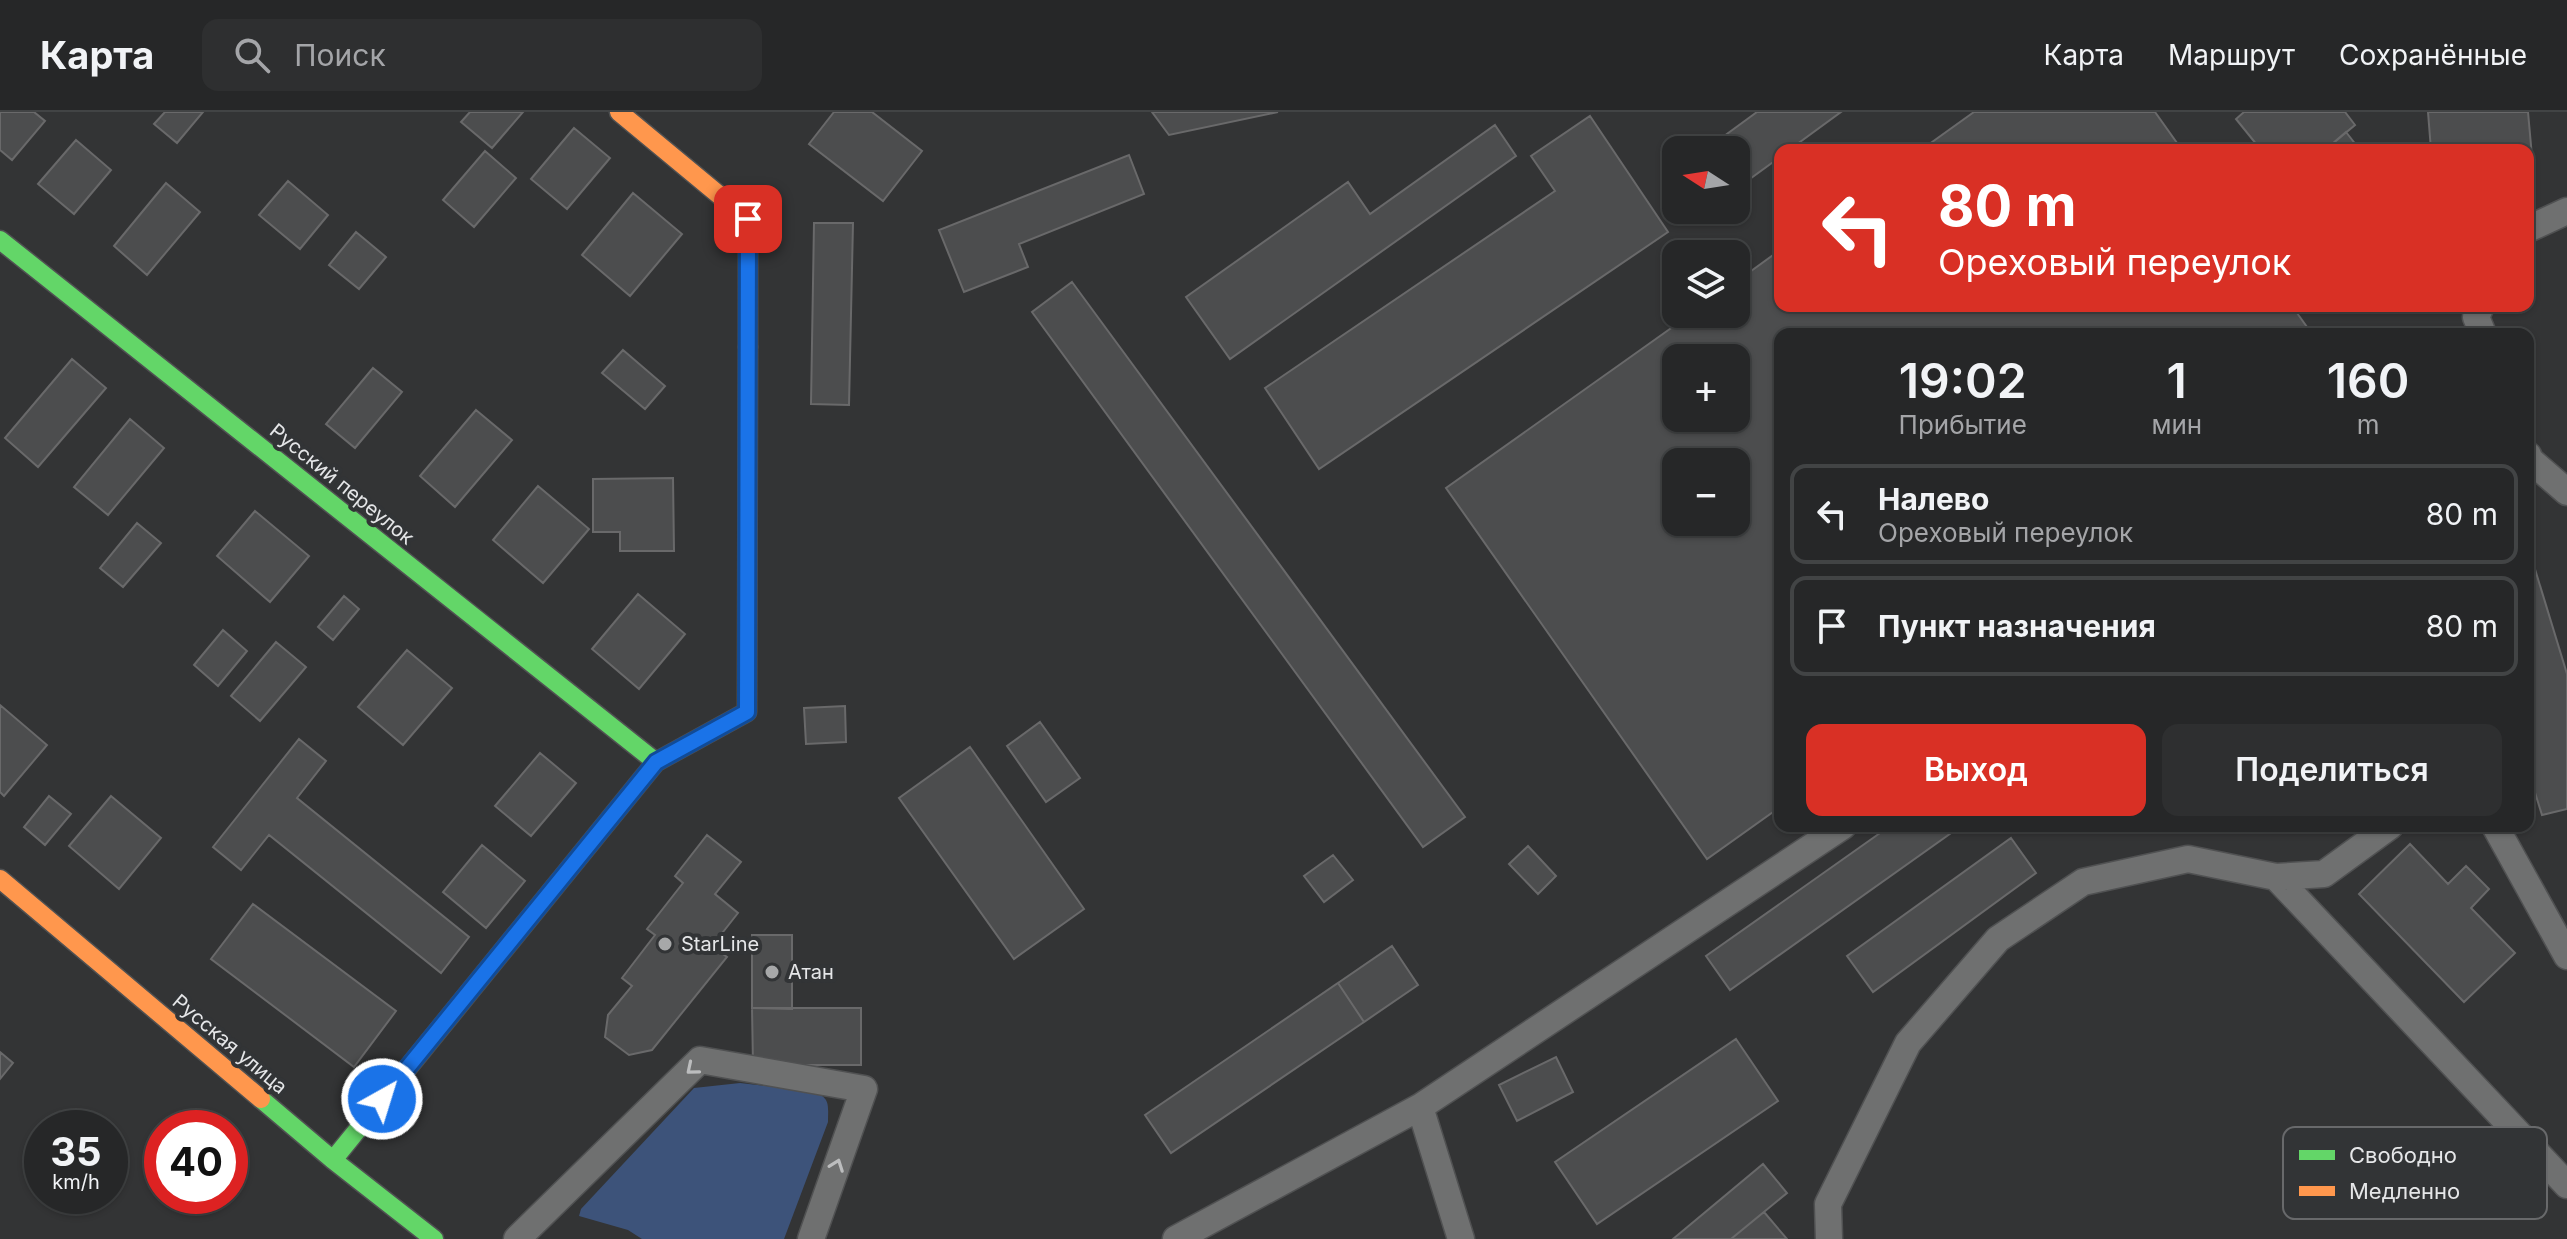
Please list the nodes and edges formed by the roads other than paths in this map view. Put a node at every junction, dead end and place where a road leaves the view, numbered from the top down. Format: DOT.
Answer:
graph roads {
  1 [pos="619,112"];
  2 [pos="2567,211"];
  3 [pos="2534,226"];
  4 [pos="0,240"];
  5 [pos="2534,463"];
  6 [pos="2567,492"];
  7 [pos="656,762"];
  8 [pos="1834,832"];
  9 [pos="2382,832"];
  10 [pos="2498,832"];
  11 [pos="2276,877"];
  12 [pos="0,879"];
  13 [pos="2567,956"];
  14 [pos="1420,1107"];
  15 [pos="2512,1127"];
  16 [pos="333,1160"];
  17 [pos="2547,1164"];
  18 [pos="2567,1185"];
  19 [pos="434,1239"];
  20 [pos="517,1239"];
  21 [pos="811,1239"];
  22 [pos="1176,1239"];
  23 [pos="1461,1239"];
  24 [pos="1829,1239"];
  1 -- 7 [label="street"];
  2 -- 3 [label="lane"];
  4 -- 7 [label="street, Русский переулок"];
  5 -- 6 [label="lane"];
  7 -- 16 [label="street"];
  8 -- 14 [label="lane"];
  9 -- 11 [label="lane"];
  10 -- 13 [label="lane"];
  11 -- 15 [label="lane"];
  11 -- 24 [label="lane"];
  12 -- 16 [label="street, Русская улица"];
  14 -- 22 [label="lane"];
  14 -- 23 [label="lane"];
  16 -- 19 [label="street, Русская улица"];
  17 -- 18 [label="lane"];
  21 -- 20 [label="lane, one-way"];
}
